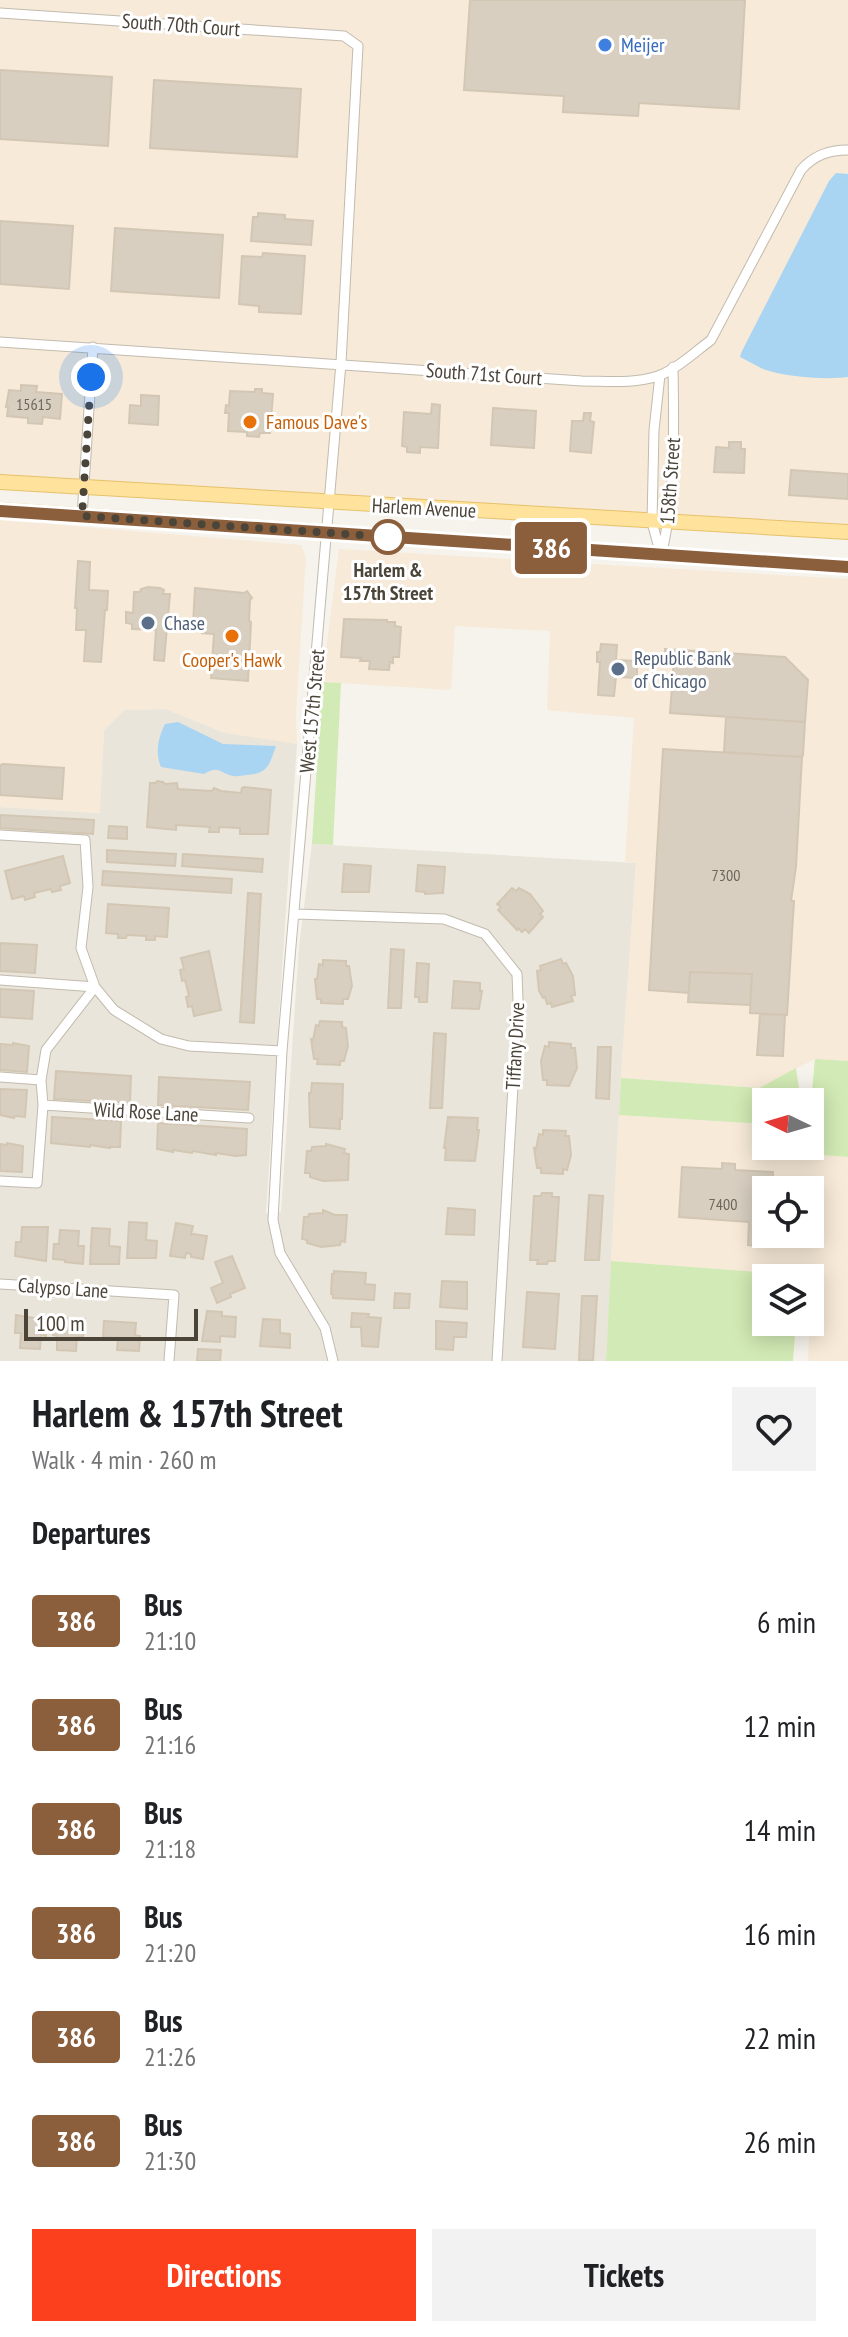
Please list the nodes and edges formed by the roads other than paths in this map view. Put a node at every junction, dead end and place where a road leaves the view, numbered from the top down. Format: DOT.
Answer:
graph roads {
  1 [pos="0,13"];
  2 [pos="358,46"];
  3 [pos="848,150"];
  4 [pos="0,342"];
  5 [pos="93,347"];
  6 [pos="341,363"];
  7 [pos="673,367"];
  8 [pos="660,375"];
  9 [pos="0,482"];
  10 [pos="84,487"];
  11 [pos="330,503"];
  12 [pos="0,510"];
  13 [pos="82,516"];
  14 [pos="652,522"];
  15 [pos="669,522"];
  16 [pos="848,532"];
  17 [pos="327,533"];
  18 [pos="661,556"];
  19 [pos="848,567"];
  20 [pos="0,835"];
  21 [pos="296,914"];
  22 [pos="0,980"];
  23 [pos="95,987"];
  24 [pos="282,1051"];
  25 [pos="0,1077"];
  26 [pos="41,1080"];
  27 [pos="43,1105"];
  28 [pos="249,1118"];
  29 [pos="0,1181"];
  30 [pos="0,1284"];
  31 [pos="169,1361"];
  32 [pos="333,1361"];
  33 [pos="497,1361"];
  1 -- 2 [label="street, South 70th Court"];
  2 -- 6 [label="street, West 157th Street"];
  3 -- 7 [label="street, South 71st Court"];
  4 -- 5 [label="street, South 71st Court"];
  5 -- 6 [label="street, South 71st Court"];
  5 -- 10 [label="street"];
  6 -- 8 [label="street, South 71st Court"];
  6 -- 11 [label="street, West 157th Street"];
  7 -- 8 [label="street, South 71st Court"];
  7 -- 15 [label="street, 158th Street"];
  8 -- 14 [label="street, 158th Street"];
  9 -- 10 [label="main road, Harlem Avenue"];
  10 -- 11 [label="main road, Harlem Avenue"];
  10 -- 13 [label="street"];
  11 -- 14 [label="main road, Harlem Avenue"];
  11 -- 17 [label="street, West 157th Street"];
  12 -- 13 [label="main road, Harlem Avenue"];
  13 -- 17 [label="main road, Harlem Avenue"];
  14 -- 15 [label="main road, Harlem Avenue"];
  14 -- 18 [label="street, 158th Street"];
  15 -- 16 [label="main road, Harlem Avenue"];
  15 -- 18 [label="street, 158th Street"];
  17 -- 18 [label="main road, Harlem Avenue"];
  17 -- 21 [label="street, West 157th Street"];
  18 -- 19 [label="main road, Harlem Avenue"];
  20 -- 23 [label="street"];
  21 -- 24 [label="street, West 157th Street"];
  21 -- 33 [label="street, Tiffany Drive"];
  22 -- 23 [label="street"];
  23 -- 24 [label="street"];
  23 -- 26 [label="street"];
  24 -- 32 [label="street, West 157th Street"];
  25 -- 26 [label="street"];
  26 -- 27 [label="street"];
  27 -- 28 [label="street, Wild Rose Lane"];
  27 -- 29 [label="street"];
  30 -- 31 [label="street, Calypso Lane"];
}
